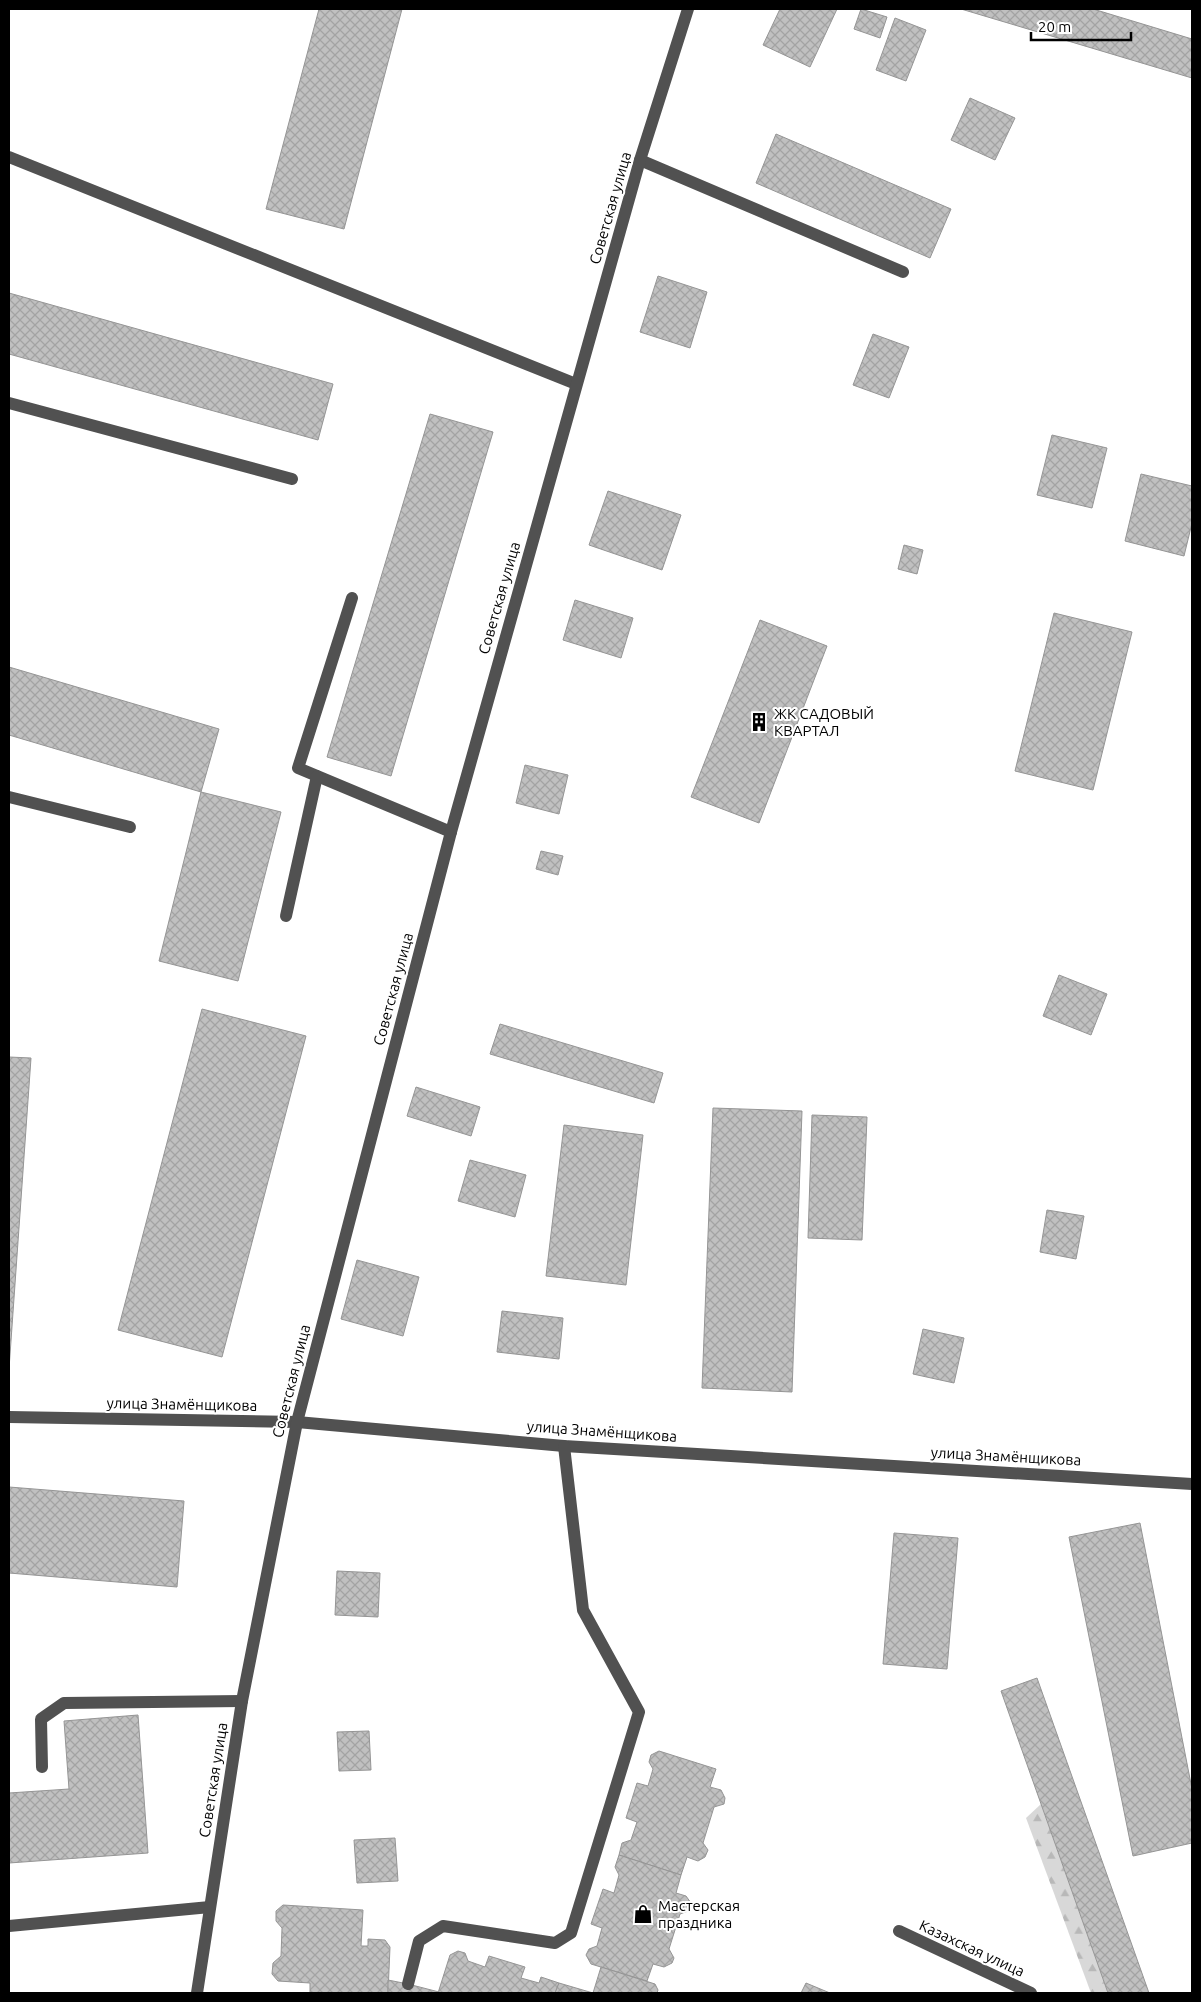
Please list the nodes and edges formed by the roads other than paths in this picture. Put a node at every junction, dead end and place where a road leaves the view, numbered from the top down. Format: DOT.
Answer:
graph roads {
  1 [pos="688,9"];
  2 [pos="9,157"];
  3 [pos="640,160"];
  4 [pos="903,272"];
  5 [pos="576,384"];
  6 [pos="9,403"];
  7 [pos="292,479"];
  8 [pos="352,598"];
  9 [pos="318,776"];
  10 [pos="9,797"];
  11 [pos="130,827"];
  12 [pos="451,832"];
  13 [pos="286,916"];
  14 [pos="9,1417"];
  15 [pos="297,1422"];
  16 [pos="564,1446"];
  17 [pos="1192,1484"];
  18 [pos="242,1701"];
  19 [pos="42,1767"];
  20 [pos="210,1907"];
  21 [pos="9,1926"];
  22 [pos="899,1931"];
  23 [pos="408,1984"];
  24 [pos="197,1993"];
  25 [pos="1031,1993"];
  1 -- 3 [label="street, Советская улица"];
  2 -- 5 [label="street"];
  3 -- 4 [label="street"];
  3 -- 5 [label="street, Советская улица"];
  5 -- 12 [label="street, Советская улица"];
  6 -- 7 [label="street"];
  8 -- 9 [label="street"];
  9 -- 12 [label="street"];
  9 -- 13 [label="street"];
  10 -- 11 [label="street"];
  12 -- 15 [label="street, Советская улица"];
  14 -- 15 [label="street, улица Знамёнщикова"];
  15 -- 16 [label="street, улица Знамёнщикова"];
  15 -- 18 [label="street, Советская улица"];
  16 -- 17 [label="street, улица Знамёнщикова"];
  16 -- 23 [label="street"];
  18 -- 19 [label="street"];
  18 -- 20 [label="street, Советская улица"];
  20 -- 21 [label="street"];
  20 -- 24 [label="street, Советская улица"];
  22 -- 25 [label="street, Казахская улица"];
}
